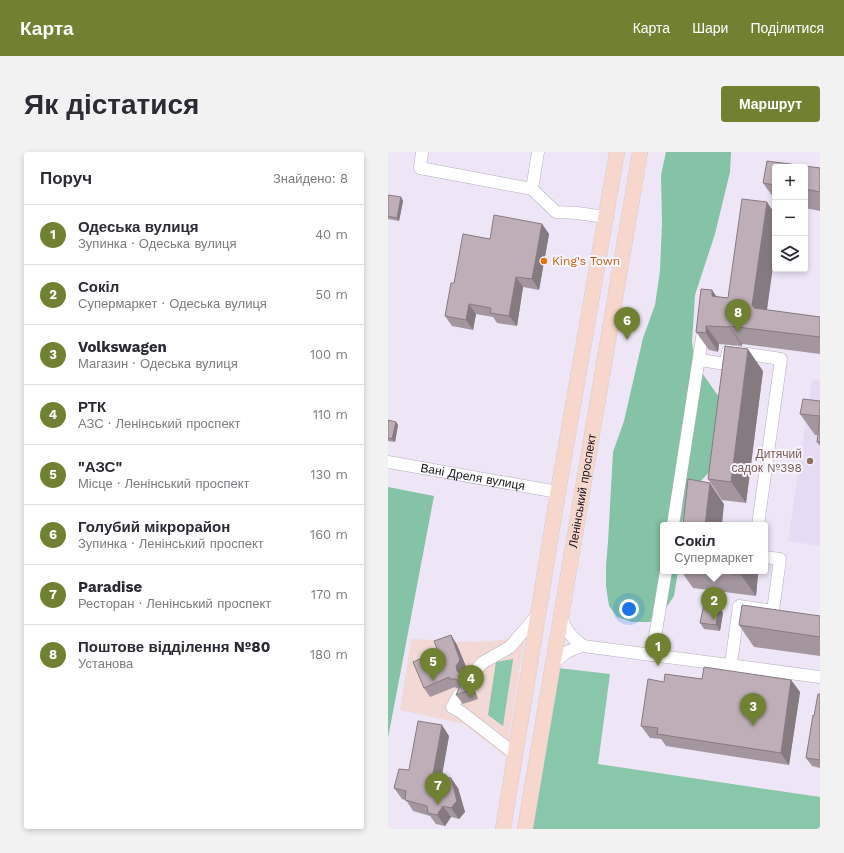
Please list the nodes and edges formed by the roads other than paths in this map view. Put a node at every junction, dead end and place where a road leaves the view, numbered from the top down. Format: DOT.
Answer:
graph roads {
  1 [pos="422,152"];
  2 [pos="538,152"];
  3 [pos="617,152"];
  4 [pos="640,152"];
  5 [pos="532,189"];
  6 [pos="606,217"];
  7 [pos="705,315"];
  8 [pos="700,360"];
  9 [pos="388,462"];
  10 [pos="558,492"];
  11 [pos="673,522"];
  12 [pos="758,522"];
  13 [pos="554,526"];
  14 [pos="576,529"];
  15 [pos="768,557"];
  16 [pos="666,574"];
  17 [pos="539,613"];
  18 [pos="561,616"];
  19 [pos="583,646"];
  20 [pos="652,655"];
  21 [pos="731,664"];
  22 [pos="552,665"];
  23 [pos="470,677"];
  24 [pos="820,677"];
  25 [pos="459,695"];
  26 [pos="515,754"];
  27 [pos="502,829"];
  28 [pos="524,829"];
  1 -- 5 [label="street"];
  2 -- 5 [label="street"];
  3 -- 6 [label="main road, Ленінський проспект"];
  4 -- 14 [label="main road, Ленінський проспект"];
  5 -- 6 [label="street"];
  6 -- 10 [label="main road, Ленінський проспект"];
  7 -- 8 [label="street"];
  8 -- 11 [label="street"];
  8 -- 12 [label="street"];
  9 -- 10 [label="street, Вані Дреля вулиця"];
  10 -- 13 [label="main road, Ленінський проспект"];
  13 -- 14 [label="main road"];
  13 -- 17 [label="main road, Ленінський проспект"];
  14 -- 18 [label="main road, Ленінський проспект"];
  15 -- 21 [label="street"];
  16 -- 20 [label="street"];
  17 -- 23 [label="street"];
  17 -- 26 [label="main road, Ленінський проспект"];
  18 -- 19 [label="street"];
  18 -- 22 [label="main road, Ленінський проспект"];
  19 -- 20 [label="street"];
  19 -- 22 [label="street"];
  20 -- 21 [label="street"];
  21 -- 24 [label="street"];
  22 -- 28 [label="main road, Ленінський проспект"];
  25 -- 26 [label="street"];
  26 -- 27 [label="main road, Ленінський проспект"];
}
